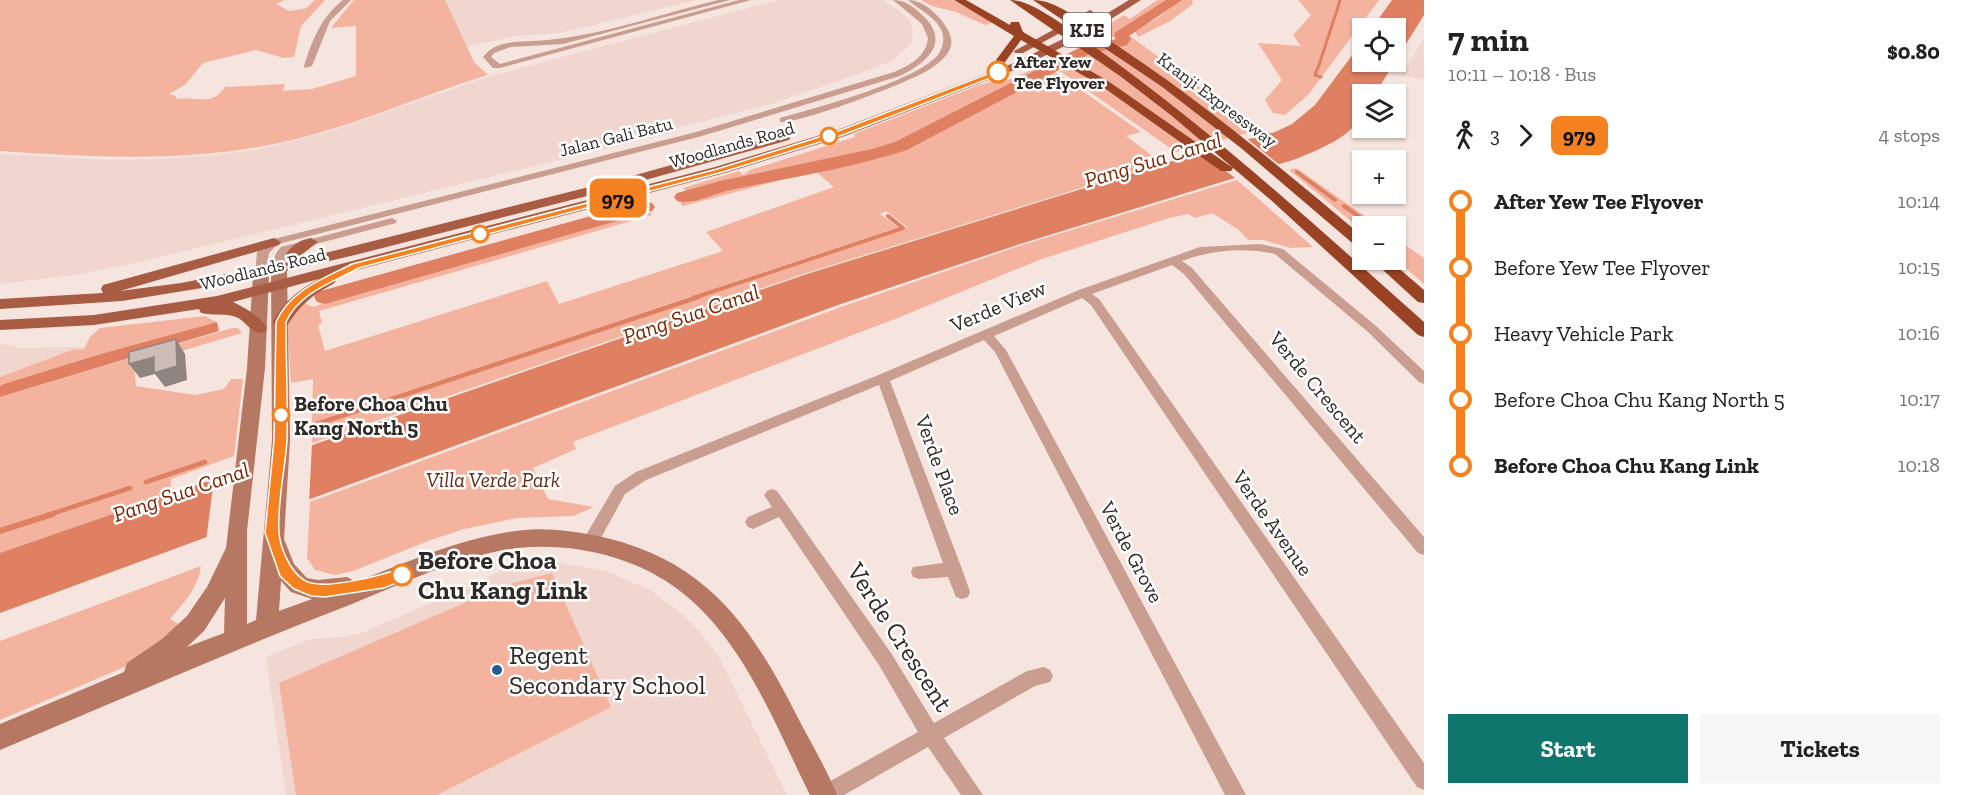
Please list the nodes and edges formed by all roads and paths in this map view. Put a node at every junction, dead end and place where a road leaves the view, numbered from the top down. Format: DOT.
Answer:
graph roads {
  1 [pos="347,0"];
  2 [pos="726,0"];
  3 [pos="747,0"];
  4 [pos="897,0"];
  5 [pos="912,0"];
  6 [pos="959,0"];
  7 [pos="1015,0"];
  8 [pos="1038,0"];
  9 [pos="1048,0"];
  10 [pos="1136,0"];
  11 [pos="1099,8"];
  12 [pos="1055,33"];
  13 [pos="1077,36"];
  14 [pos="1029,47"];
  15 [pos="1046,52"];
  16 [pos="1001,60"];
  17 [pos="1135,62"];
  18 [pos="308,66"];
  19 [pos="1352,235"];
  20 [pos="274,242"];
  21 [pos="310,242"];
  22 [pos="1173,260"];
  23 [pos="318,261"];
  24 [pos="356,266"];
  25 [pos="1352,266"];
  26 [pos="1352,267"];
  27 [pos="1356,270"];
  28 [pos="1392,270"];
  29 [pos="261,275"];
  30 [pos="279,279"];
  31 [pos="260,291"];
  32 [pos="1083,293"];
  33 [pos="1424,298"];
  34 [pos="217,301"];
  35 [pos="5,304"];
  36 [pos="175,309"];
  37 [pos="238,312"];
  38 [pos="281,322"];
  39 [pos="0,326"];
  40 [pos="259,328"];
  41 [pos="1424,331"];
  42 [pos="985,334"];
  43 [pos="881,379"];
  44 [pos="1424,379"];
  45 [pos="753,522"];
  46 [pos="273,526"];
  47 [pos="237,535"];
  48 [pos="590,542"];
  49 [pos="1424,548"];
  50 [pos="954,569"];
  51 [pos="919,572"];
  52 [pos="384,581"];
  53 [pos="962,592"];
  54 [pos="267,626"];
  55 [pos="235,639"];
  56 [pos="1044,676"];
  57 [pos="81,701"];
  58 [pos="931,735"];
  59 [pos="0,737"];
  60 [pos="1424,780"];
  61 [pos="824,795"];
  62 [pos="973,795"];
  63 [pos="1236,795"];
  1 -- 18 [label="street"];
  2 -- 3 [label="street"];
  4 -- 20 [label="street, Jalan Gali Batu"];
  5 -- 21 [label="street, Jalan Gali Batu"];
  6 -- 26 [label="highway"];
  7 -- 25 [label="highway, Kranji Expressway / KJE"];
  8 -- 17 [label="highway, Kranji Expressway / KJE"];
  9 -- 17 [label="highway"];
  10 -- 13 [label="main road, Woodlands Road"];
  11 -- 12 [label="main road, Woodlands Road"];
  12 -- 13 [label="highway"];
  12 -- 14 [label="main road, Woodlands Road"];
  12 -- 16 [label="highway"];
  13 -- 15 [label="main road, Woodlands Road"];
  14 -- 15 [label="main road"];
  14 -- 16 [label="main road, Woodlands Road"];
  15 -- 24 [label="main road, Woodlands Road"];
  16 -- 23 [label="main road, Woodlands Road"];
  17 -- 19 [label="highway, Kranji Expressway / KJE"];
  20 -- 29 [label="street"];
  20 -- 35 [label="main road"];
  21 -- 23 [label="main road"];
  21 -- 30 [label="street, Jalan Gali Batu"];
  22 -- 32 [label="street, Verde View"];
  22 -- 44 [label="street, Verde View"];
  22 -- 49 [label="street, Verde Crescent"];
  23 -- 30 [label="main road, Woodlands Road"];
  24 -- 30 [label="main road, Woodlands Road"];
  24 -- 38 [label="main road"];
  27 -- 41 [label="highway, Kranji Expressway / KJE"];
  28 -- 33 [label="highway"];
  29 -- 30 [label="main road, Woodlands Road"];
  29 -- 31 [label="street"];
  29 -- 35 [label="main road, Woodlands Road"];
  30 -- 31 [label="main road, Woodlands Road"];
  30 -- 38 [label="street"];
  31 -- 34 [label="main road, Woodlands Road"];
  31 -- 40 [label="street"];
  32 -- 42 [label="street, Verde View"];
  32 -- 60 [label="street, Verde Avenue"];
  34 -- 36 [label="main road, Woodlands Road"];
  34 -- 37 [label="main road"];
  36 -- 37 [label="main road"];
  36 -- 39 [label="main road, Woodlands Road"];
  37 -- 40 [label="main road"];
  38 -- 46 [label="street"];
  40 -- 47 [label="street"];
  42 -- 43 [label="street, Verde View"];
  42 -- 63 [label="street, Verde Grove"];
  43 -- 48 [label="street, Verde View"];
  43 -- 50 [label="street, Verde Place"];
  45 -- 58 [label="street, Verde Crescent"];
  46 -- 52 [label="street"];
  46 -- 54 [label="street"];
  47 -- 55 [label="street"];
  47 -- 57 [label="street"];
  48 -- 52 [label="street"];
  48 -- 61 [label="street"];
  50 -- 51 [label="street"];
  50 -- 53 [label="street, Verde Place"];
  52 -- 54 [label="street"];
  54 -- 55 [label="street"];
  55 -- 57 [label="street"];
  56 -- 58 [label="street"];
  57 -- 59 [label="street"];
  58 -- 61 [label="street"];
  58 -- 62 [label="street, Verde Crescent"];
}
